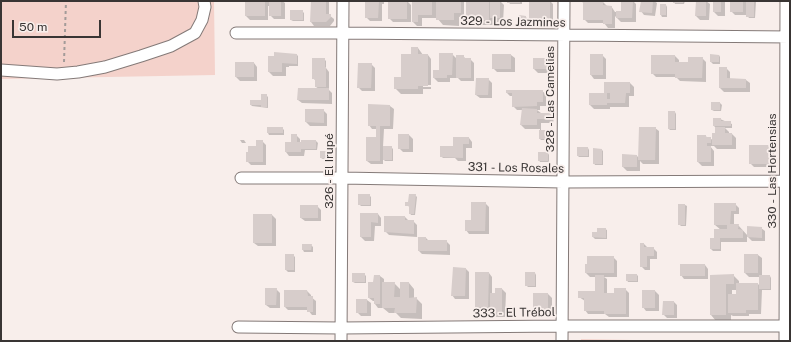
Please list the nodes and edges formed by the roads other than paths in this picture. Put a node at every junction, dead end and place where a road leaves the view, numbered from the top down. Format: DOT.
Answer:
graph roads {
  1 [pos="204,1"];
  2 [pos="343,1"];
  3 [pos="564,1"];
  4 [pos="786,1"];
  5 [pos="236,33"];
  6 [pos="343,33"];
  7 [pos="564,35"];
  8 [pos="788,37"];
  9 [pos="1,70"];
  10 [pos="241,178"];
  11 [pos="342,178"];
  12 [pos="788,181"];
  13 [pos="563,182"];
  14 [pos="562,326"];
  15 [pos="787,326"];
  16 [pos="238,327"];
  17 [pos="341,328"];
  18 [pos="341,341"];
  19 [pos="562,341"];
  20 [pos="785,341"];
  1 -- 9 [label="street"];
  2 -- 6 [label="street, 326 - El Irupé"];
  3 -- 7 [label="street, 328 - Las Camelias"];
  4 -- 8 [label="street, 330 - Las Hortensias"];
  5 -- 6 [label="street, 329 - Los Jazmines"];
  6 -- 7 [label="street, 329 - Los Jazmines"];
  6 -- 11 [label="street, 326 - El Irupé"];
  7 -- 8 [label="street, 329 - Los Jazmines"];
  7 -- 13 [label="street, 328 - Las Camelias"];
  8 -- 12 [label="street, 330 - Las Hortensias"];
  10 -- 11 [label="street, 331 - Los Rosales"];
  11 -- 13 [label="street, 331 - Los Rosales"];
  11 -- 17 [label="street, 326 - El Irupé"];
  12 -- 13 [label="street, 331 - Los Rosales"];
  12 -- 15 [label="street, 330 - Las Hortensias"];
  13 -- 14 [label="street, 328 - Las Camelias"];
  14 -- 15 [label="street, 333 - El Trébol"];
  14 -- 17 [label="street, 333 - El Trébol"];
  14 -- 19 [label="street, 328 - Las Camelias"];
  15 -- 20 [label="street, 330 - Las Hortensias"];
  16 -- 17 [label="street, 333 - El Trébol"];
  17 -- 18 [label="street, 326 - El Irupé"];
}
